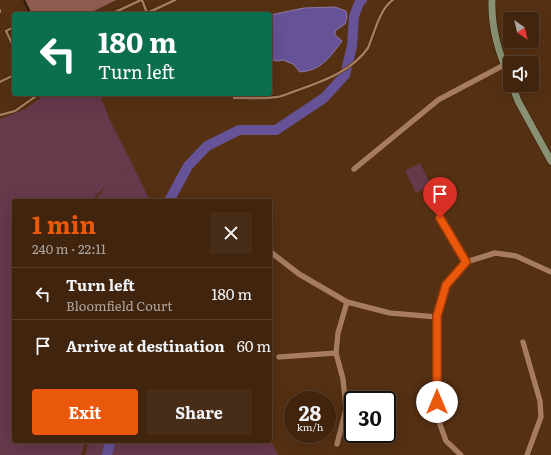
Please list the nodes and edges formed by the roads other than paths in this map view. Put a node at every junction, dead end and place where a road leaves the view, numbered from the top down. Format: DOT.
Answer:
graph roads {
  1 [pos="142,0"];
  2 [pos="175,0"];
  3 [pos="394,0"];
  4 [pos="492,0"];
  5 [pos="115,12"];
  6 [pos="145,12"];
  7 [pos="150,12"];
  8 [pos="12,28"];
  9 [pos="12,44"];
  10 [pos="503,62"];
  11 [pos="503,66"];
  12 [pos="12,76"];
  13 [pos="0,82"];
  14 [pos="515,92"];
  15 [pos="36,96"];
  16 [pos="234,98"];
  17 [pos="0,115"];
  18 [pos="551,161"];
  19 [pos="354,169"];
  20 [pos="440,218"];
  21 [pos="272,253"];
  22 [pos="466,262"];
  23 [pos="551,272"];
  24 [pos="347,302"];
  25 [pos="437,316"];
  26 [pos="523,342"];
  27 [pos="336,353"];
  28 [pos="279,357"];
  29 [pos="337,444"];
  30 [pos="461,455"];
  31 [pos="527,455"];
  1 -- 5 [label="lane"];
  1 -- 6 [label="lane"];
  2 -- 7 [label="lane"];
  3 -- 16 [label="lane"];
  4 -- 10 [label="street"];
  8 -- 9 [label="lane"];
  11 -- 19 [label="street"];
  12 -- 13 [label="lane"];
  14 -- 18 [label="street"];
  15 -- 17 [label="lane"];
  20 -- 22 [label="street"];
  21 -- 24 [label="street"];
  22 -- 23 [label="street"];
  22 -- 25 [label="street"];
  24 -- 25 [label="street"];
  24 -- 27 [label="street"];
  25 -- 30 [label="street"];
  26 -- 31 [label="street"];
  27 -- 28 [label="street"];
  27 -- 29 [label="street"];
}
